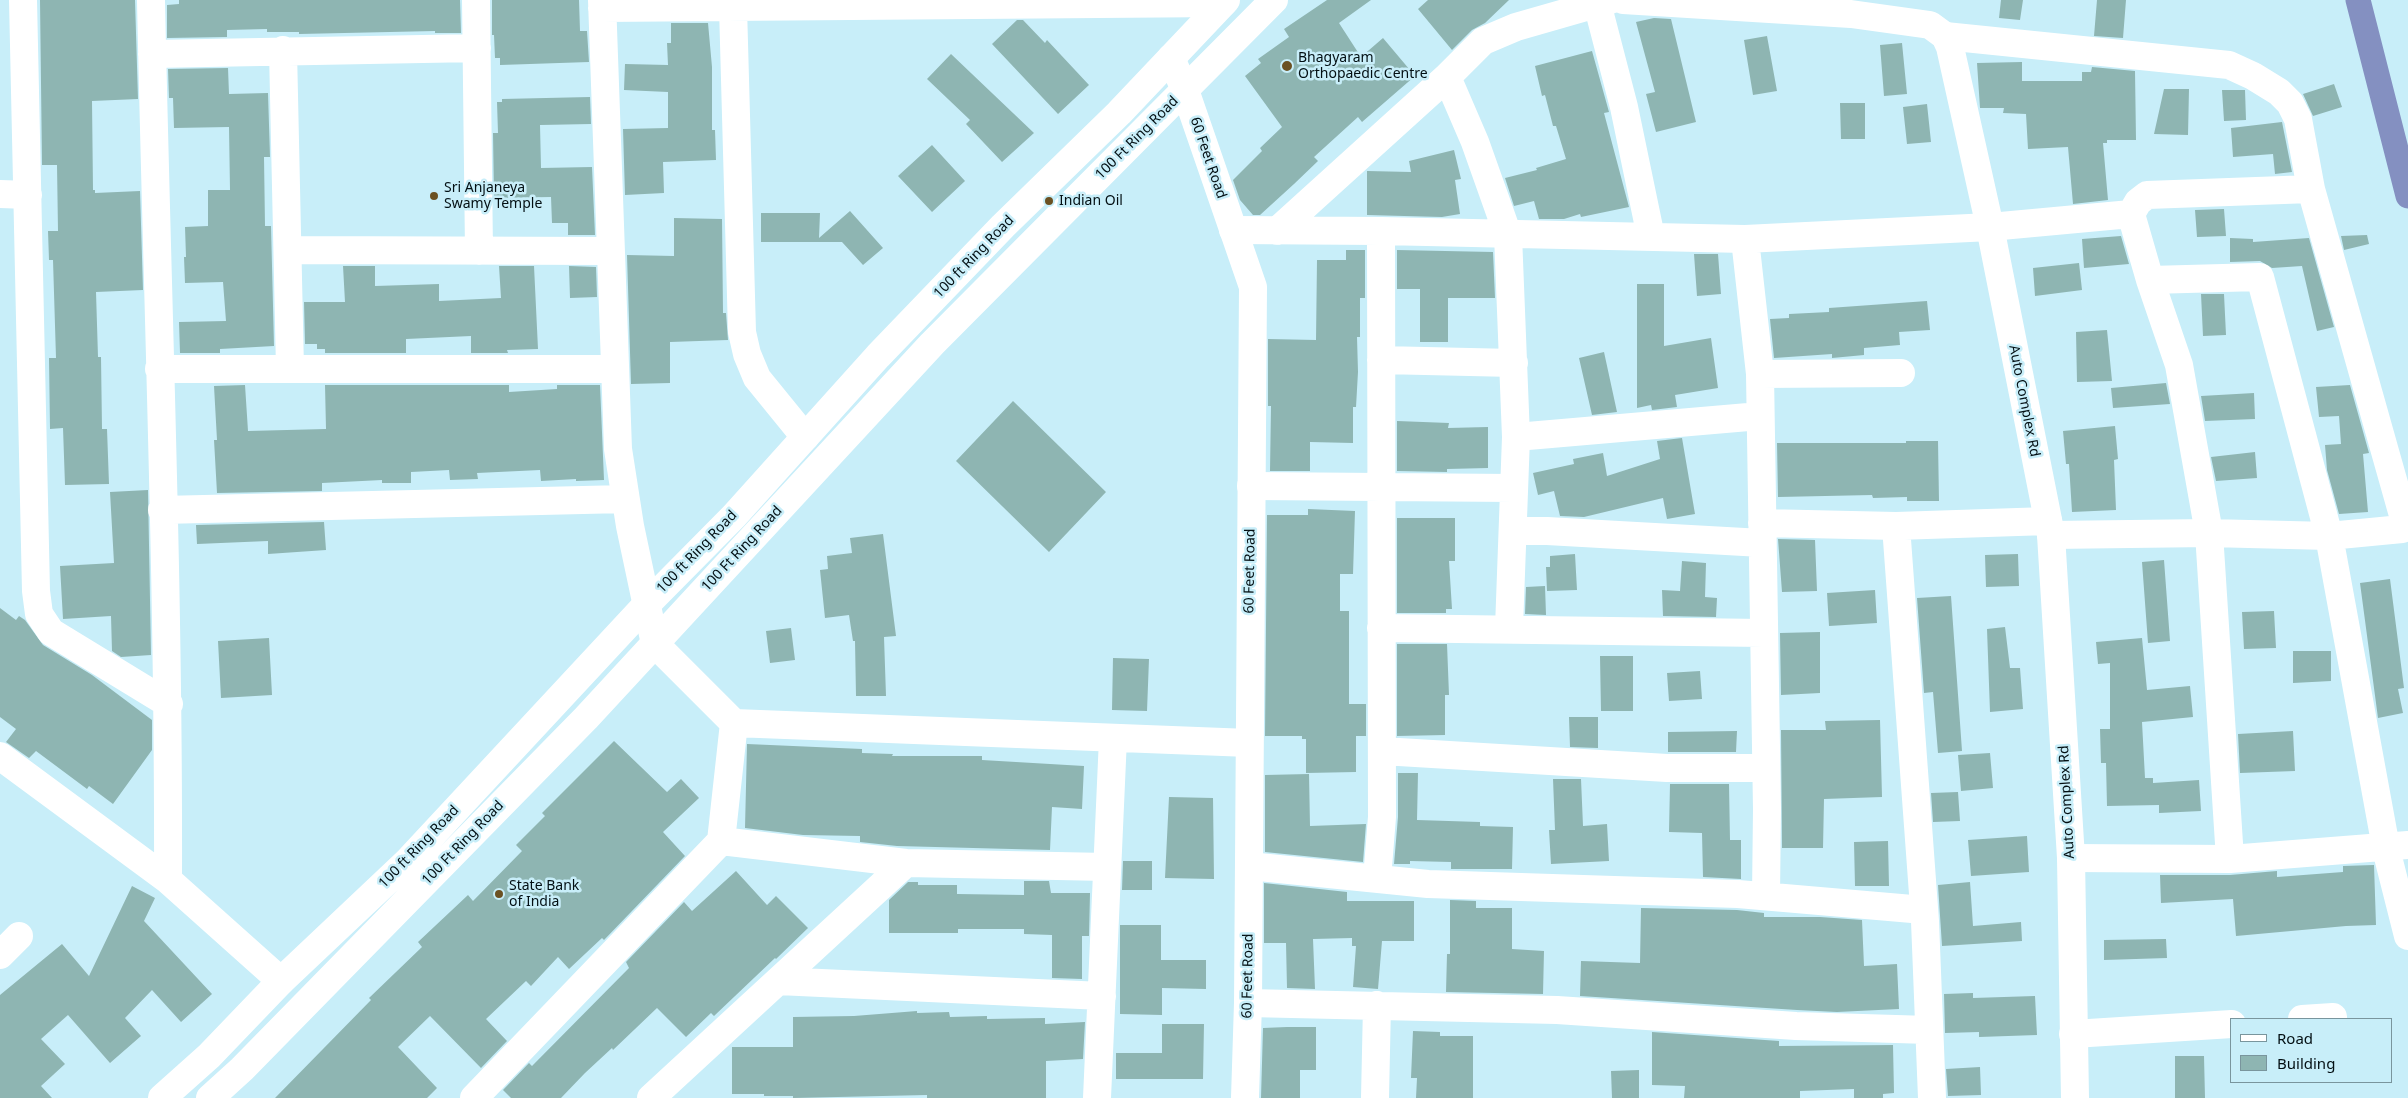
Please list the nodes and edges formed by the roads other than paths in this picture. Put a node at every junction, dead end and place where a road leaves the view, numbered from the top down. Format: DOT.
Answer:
graph roads {
  1 [pos="23,0"];
  2 [pos="151,0"];
  3 [pos="476,0"];
  4 [pos="1274,0"];
  5 [pos="1610,1"];
  6 [pos="1224,2"];
  7 [pos="602,4"];
  8 [pos="733,6"];
  9 [pos="1945,36"];
  10 [pos="477,48"];
  11 [pos="283,50"];
  12 [pos="152,54"];
  13 [pos="1171,58"];
  14 [pos="1447,77"];
  15 [pos="12,79"];
  16 [pos="1184,90"];
  17 [pos="2311,189"];
  18 [pos="0,194"];
  19 [pos="28,195"];
  20 [pos="2131,214"];
  21 [pos="1990,227"];
  22 [pos="1233,230"];
  23 [pos="1381,230"];
  24 [pos="1276,231"];
  25 [pos="1508,235"];
  26 [pos="1651,237"];
  27 [pos="1745,239"];
  28 [pos="288,250"];
  29 [pos="479,251"];
  30 [pos="611,251"];
  31 [pos="2150,280"];
  32 [pos="1381,360"];
  33 [pos="1514,363"];
  34 [pos="159,368"];
  35 [pos="290,368"];
  36 [pos="615,369"];
  37 [pos="1901,373"];
  38 [pos="1760,374"];
  39 [pos="1760,416"];
  40 [pos="805,437"];
  41 [pos="1516,437"];
  42 [pos="1251,486"];
  43 [pos="1383,488"];
  44 [pos="1514,488"];
  45 [pos="625,499"];
  46 [pos="162,510"];
  47 [pos="1896,526"];
  48 [pos="2050,528"];
  49 [pos="2407,528"];
  50 [pos="1513,531"];
  51 [pos="1762,533"];
  52 [pos="2209,533"];
  53 [pos="2329,536"];
  54 [pos="646,604"];
  55 [pos="1382,628"];
  56 [pos="1509,628"];
  57 [pos="1764,633"];
  58 [pos="654,644"];
  59 [pos="169,704"];
  60 [pos="734,723"];
  61 [pos="1113,738"];
  62 [pos="1249,744"];
  63 [pos="1382,751"];
  64 [pos="0,756"];
  65 [pos="1766,768"];
  66 [pos="721,841"];
  67 [pos="2397,847"];
  68 [pos="2071,858"];
  69 [pos="2230,859"];
  70 [pos="906,863"];
  71 [pos="1248,866"];
  72 [pos="1107,867"];
  73 [pos="1377,879"];
  74 [pos="168,880"];
  75 [pos="1766,896"];
  76 [pos="1924,910"];
  77 [pos="19,936"];
  78 [pos="2408,936"];
  79 [pos="0,955"];
  80 [pos="281,981"];
  81 [pos="778,982"];
  82 [pos="1102,996"];
  83 [pos="1248,1003"];
  84 [pos="1378,1005"];
  85 [pos="2333,1017"];
  86 [pos="2318,1018"];
  87 [pos="2230,1024"];
  88 [pos="1929,1030"];
  89 [pos="2072,1034"];
  90 [pos="162,1098"];
  91 [pos="210,1098"];
  92 [pos="474,1098"];
  93 [pos="651,1098"];
  94 [pos="1097,1098"];
  95 [pos="1245,1098"];
  96 [pos="1374,1098"];
  97 [pos="1932,1098"];
  98 [pos="2075,1098"];
  1 -- 15 [label="street"];
  2 -- 12 [label="street"];
  3 -- 10 [label="street"];
  4 -- 16 [label="street, 100 Ft Ring Road"];
  5 -- 9 [label="street"];
  5 -- 14 [label="street"];
  5 -- 26 [label="street"];
  6 -- 8 [label="street"];
  6 -- 13 [label="street, 100 ft Ring Road"];
  7 -- 8 [label="street"];
  7 -- 30 [label="street"];
  8 -- 40 [label="street"];
  9 -- 17 [label="street"];
  9 -- 21 [label="street, Auto Complex Rd"];
  10 -- 11 [label="street"];
  10 -- 29 [label="street"];
  11 -- 12 [label="street"];
  11 -- 28 [label="street"];
  12 -- 34 [label="street"];
  13 -- 16 [label="street, 60 Feet Road"];
  13 -- 40 [label="street, 100 ft Ring Road"];
  14 -- 24 [label="street"];
  14 -- 25 [label="street"];
  15 -- 19 [label="street"];
  16 -- 22 [label="street, 60 Feet Road"];
  16 -- 58 [label="street, 100 Ft Ring Road"];
  17 -- 20 [label="street"];
  17 -- 49 [label="street"];
  18 -- 19 [label="street"];
  19 -- 59 [label="street"];
  20 -- 21 [label="street"];
  20 -- 31 [label="street"];
  21 -- 27 [label="street"];
  21 -- 48 [label="street, Auto Complex Rd"];
  22 -- 24 [label="street"];
  22 -- 42 [label="street, 60 Feet Road"];
  23 -- 24 [label="street"];
  23 -- 25 [label="street"];
  23 -- 32 [label="street"];
  25 -- 26 [label="street"];
  25 -- 33 [label="street"];
  26 -- 27 [label="street"];
  27 -- 38 [label="street"];
  28 -- 29 [label="street"];
  28 -- 35 [label="street"];
  29 -- 30 [label="street"];
  30 -- 36 [label="street"];
  31 -- 52 [label="street"];
  31 -- 53 [label="street"];
  32 -- 33 [label="street"];
  32 -- 43 [label="street"];
  33 -- 41 [label="street"];
  34 -- 35 [label="street"];
  34 -- 46 [label="street"];
  35 -- 36 [label="street"];
  36 -- 45 [label="street"];
  37 -- 38 [label="street"];
  38 -- 39 [label="street"];
  39 -- 41 [label="street"];
  39 -- 51 [label="street"];
  40 -- 54 [label="street, 100 ft Ring Road"];
  41 -- 44 [label="street"];
  42 -- 43 [label="street"];
  42 -- 62 [label="street, 60 Feet Road"];
  43 -- 44 [label="street"];
  43 -- 55 [label="street"];
  44 -- 50 [label="street"];
  45 -- 46 [label="street"];
  45 -- 54 [label="street"];
  46 -- 59 [label="street"];
  47 -- 48 [label="street"];
  47 -- 51 [label="street"];
  47 -- 76 [label="street"];
  48 -- 52 [label="street"];
  48 -- 68 [label="street, Auto Complex Rd"];
  49 -- 53 [label="street"];
  50 -- 51 [label="street"];
  50 -- 56 [label="street"];
  51 -- 57 [label="street"];
  52 -- 53 [label="street"];
  52 -- 69 [label="street"];
  53 -- 67 [label="street"];
  54 -- 58 [label="street"];
  54 -- 80 [label="street, 100 ft Ring Road"];
  55 -- 56 [label="street"];
  55 -- 63 [label="street"];
  56 -- 57 [label="street"];
  57 -- 65 [label="street"];
  58 -- 60 [label="street"];
  58 -- 91 [label="street, 100 Ft Ring Road"];
  59 -- 74 [label="street"];
  60 -- 61 [label="street"];
  60 -- 66 [label="street"];
  61 -- 62 [label="street"];
  61 -- 72 [label="street"];
  62 -- 71 [label="street, 60 Feet Road"];
  63 -- 65 [label="street"];
  63 -- 73 [label="street"];
  64 -- 74 [label="street"];
  65 -- 75 [label="street"];
  66 -- 70 [label="street"];
  66 -- 92 [label="street"];
  67 -- 69 [label="street"];
  67 -- 78 [label="street"];
  68 -- 69 [label="street"];
  68 -- 89 [label="street, Auto Complex Rd"];
  70 -- 72 [label="street"];
  70 -- 81 [label="street"];
  71 -- 73 [label="street"];
  71 -- 83 [label="street, 60 Feet Road"];
  72 -- 82 [label="street"];
  73 -- 75 [label="street"];
  74 -- 80 [label="street"];
  75 -- 76 [label="street"];
  76 -- 88 [label="street"];
  77 -- 79 [label="street"];
  80 -- 90 [label="street, 100 ft Ring Road"];
  81 -- 82 [label="street"];
  81 -- 93 [label="street"];
  82 -- 94 [label="street"];
  83 -- 84 [label="street"];
  83 -- 95 [label="street, 60 Feet Road"];
  84 -- 88 [label="street"];
  84 -- 96 [label="street"];
  85 -- 86 [label="street"];
  87 -- 89 [label="street"];
  88 -- 97 [label="street"];
  89 -- 98 [label="street, Auto Complex Rd"];
}
